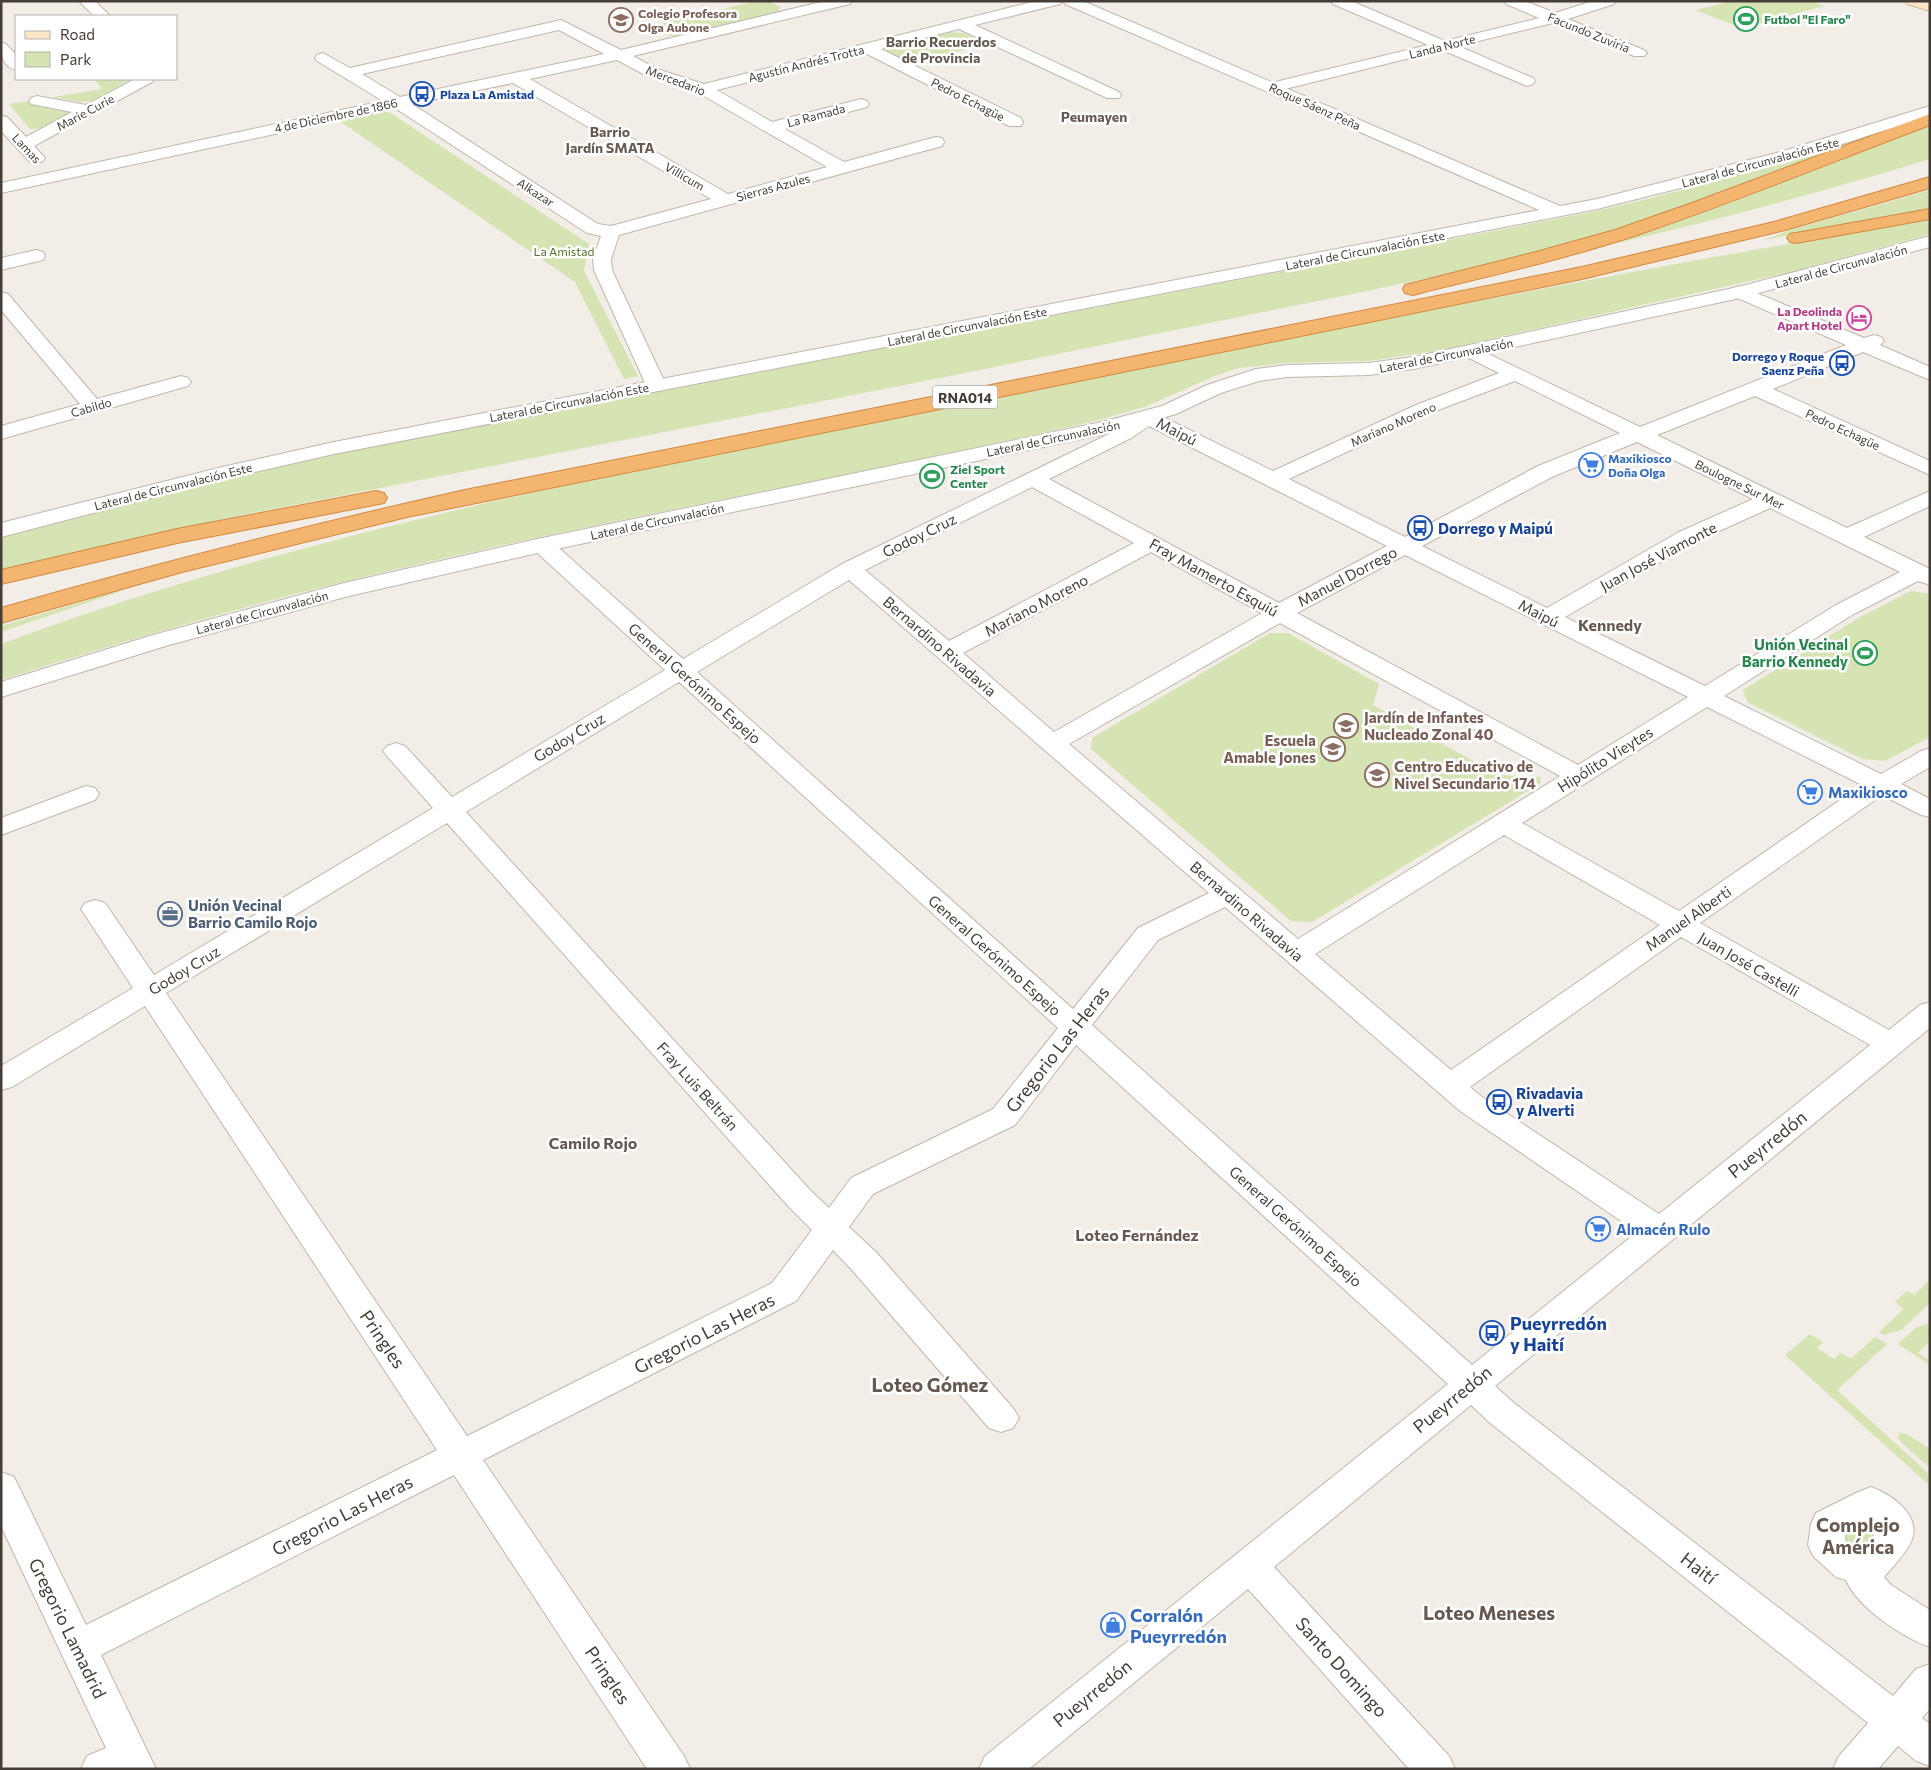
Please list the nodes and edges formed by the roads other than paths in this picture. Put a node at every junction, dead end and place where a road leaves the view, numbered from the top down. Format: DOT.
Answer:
graph roads {
  1 [pos="86,1"];
  2 [pos="789,1"];
  3 [pos="845,1"];
  4 [pos="1055,1"];
  5 [pos="1070,1"];
  6 [pos="1338,1"];
  7 [pos="1511,1"];
  8 [pos="1609,1"];
  9 [pos="1912,1"];
  10 [pos="1930,8"];
  11 [pos="808,10"];
  12 [pos="101,15"];
  13 [pos="1556,18"];
  14 [pos="962,24"];
  15 [pos="650,35"];
  16 [pos="666,44"];
  17 [pos="1441,46"];
  18 [pos="1,47"];
  19 [pos="867,48"];
  20 [pos="1639,53"];
  21 [pos="619,55"];
  22 [pos="323,58"];
  23 [pos="15,64"];
  24 [pos="347,73"];
  25 [pos="514,77"];
  26 [pos="144,80"];
  27 [pos="1527,81"];
  28 [pos="1273,87"];
  29 [pos="703,90"];
  30 [pos="37,93"];
  31 [pos="1113,95"];
  32 [pos="397,102"];
  33 [pos="862,104"];
  34 [pos="88,110"];
  35 [pos="1930,112"];
  36 [pos="1930,119"];
  37 [pos="1,121"];
  38 [pos="1015,122"];
  39 [pos="771,127"];
  40 [pos="936,142"];
  41 [pos="24,145"];
  42 [pos="1930,167"];
  43 [pos="842,168"];
  44 [pos="53,176"];
  45 [pos="1930,182"];
  46 [pos="1,188"];
  47 [pos="725,200"];
  48 [pos="1559,212"];
  49 [pos="1930,214"];
  50 [pos="611,232"];
  51 [pos="1930,241"];
  52 [pos="36,256"];
  53 [pos="1,264"];
  54 [pos="1536,282"];
  55 [pos="1746,291"];
  56 [pos="1,298"];
  57 [pos="1352,304"];
  58 [pos="1869,343"];
  59 [pos="1470,351"];
  60 [pos="1930,365"];
  61 [pos="1515,374"];
  62 [pos="1930,374"];
  63 [pos="180,382"];
  64 [pos="656,385"];
  65 [pos="1756,389"];
  66 [pos="93,407"];
  67 [pos="1148,417"];
  68 [pos="1,433"];
  69 [pos="1639,434"];
  70 [pos="1930,469"];
  71 [pos="1033,479"];
  72 [pos="1273,479"];
  73 [pos="426,488"];
  74 [pos="464,496"];
  75 [pos="1930,498"];
  76 [pos="1771,500"];
  77 [pos="1,530"];
  78 [pos="1846,537"];
  79 [pos="1152,543"];
  80 [pos="542,545"];
  81 [pos="1405,546"];
  82 [pos="850,568"];
  83 [pos="1924,575"];
  84 [pos="1,578"];
  85 [pos="1,597"];
  86 [pos="1279,613"];
  87 [pos="1,616"];
  88 [pos="1548,617"];
  89 [pos="1,636"];
  90 [pos="947,652"];
  91 [pos="680,670"];
  92 [pos="1,690"];
  93 [pos="1706,696"];
  94 [pos="1053,743"];
  95 [pos="396,751"];
  96 [pos="1930,756"];
  97 [pos="1579,776"];
  98 [pos="1880,784"];
  99 [pos="86,794"];
  100 [pos="1930,809"];
  101 [pos="449,810"];
  102 [pos="1503,823"];
  103 [pos="1,827"];
  104 [pos="1228,895"];
  105 [pos="95,909"];
  106 [pos="1680,924"];
  107 [pos="1296,954"];
  108 [pos="150,990"];
  109 [pos="1930,1012"];
  110 [pos="1075,1026"];
  111 [pos="1890,1044"];
  112 [pos="1,1080"];
  113 [pos="1450,1086"];
  114 [pos="831,1229"];
  115 [pos="1660,1231"];
  116 [pos="1471,1385"];
  117 [pos="1001,1418"];
  118 [pos="461,1455"];
  119 [pos="1,1487"];
  120 [pos="1250,1565"];
  121 [pos="1860,1566"];
  122 [pos="1930,1631"];
  123 [pos="78,1648"];
  124 [pos="1930,1681"];
  125 [pos="1895,1721"];
  126 [pos="1930,1748"];
  127 [pos="122,1765"];
  128 [pos="670,1769"];
  129 [pos="999,1769"];
  130 [pos="1435,1769"];
  131 [pos="1853,1769"];
  1 -- 12 [label="street"];
  2 -- 11 [label="street"];
  3 -- 11 [label="street, 4 de Diciembre de 1866"];
  4 -- 14 [label="street, Agustín Andrés Trotta"];
  5 -- 28 [label="street, Roque Sáenz Peña"];
  6 -- 17 [label="street"];
  7 -- 13 [label="street, Facundo Zuviría"];
  8 -- 13 [label="street, Landa Norte"];
  9 -- 10 [label="main road"];
  11 -- 16 [label="street, 4 de Diciembre de 1866"];
  13 -- 17 [label="street, Landa Norte"];
  13 -- 20 [label="street, Facundo Zuviría"];
  14 -- 19 [label="street, Agustín Andrés Trotta"];
  14 -- 31 [label="street"];
  15 -- 16 [label="street"];
  16 -- 21 [label="street, 4 de Diciembre de 1866"];
  17 -- 27 [label="street"];
  17 -- 28 [label="street, Landa Norte"];
  18 -- 23 [label="street"];
  19 -- 29 [label="street, Agustín Andrés Trotta"];
  19 -- 38 [label="street, Pedro Echagüe"];
  21 -- 24 [label="street, Mercedario"];
  21 -- 25 [label="street, 4 de Diciembre de 1866"];
  21 -- 29 [label="street, Mercedario"];
  22 -- 24 [label="street, Alkazar"];
  24 -- 32 [label="street, Alkazar"];
  25 -- 32 [label="street, 4 de Diciembre de 1866"];
  25 -- 47 [label="street, Villicum"];
  26 -- 34 [label="street, Marie Curie"];
  28 -- 48 [label="street, Roque Sáenz Peña"];
  29 -- 39 [label="street, Mercedario"];
  30 -- 34 [label="street"];
  32 -- 44 [label="street, 4 de Diciembre de 1866"];
  32 -- 50 [label="street, Alkazar"];
  33 -- 39 [label="street, La Ramada"];
  34 -- 41 [label="street, Marie Curie"];
  35 -- 48 [label="street, Lateral de Circunvalación Este"];
  36 -- 57 [label="highway"];
  37 -- 41 [label="street, Lamas"];
  39 -- 43 [label="street, Mercedario"];
  40 -- 43 [label="street, Sierras Azules"];
  41 -- 44 [label="street, Lamas"];
  42 -- 57 [label="highway, RNA014"];
  43 -- 47 [label="street, Sierras Azules"];
  44 -- 46 [label="street, 4 de Diciembre de 1866"];
  45 -- 54 [label="highway, RNA014"];
  47 -- 50 [label="street, Sierras Azules"];
  48 -- 64 [label="street, Lateral de Circunvalación Este"];
  49 -- 54 [label="highway"];
  50 -- 64 [label="street"];
  51 -- 55 [label="street, Lateral de Circunvalación"];
  52 -- 53 [label="street"];
  54 -- 74 [label="highway, RNA014"];
  55 -- 58 [label="street"];
  55 -- 59 [label="street, Lateral de Circunvalación"];
  56 -- 66 [label="street"];
  57 -- 73 [label="highway, RNA014"];
  58 -- 60 [label="street"];
  58 -- 62 [label="street"];
  58 -- 65 [label="street, Manuel Dorrego"];
  59 -- 61 [label="street, Boulogne Sur Mer"];
  59 -- 67 [label="street, Lateral de Circunvalación"];
  61 -- 69 [label="street, Boulogne Sur Mer"];
  61 -- 72 [label="street, Mariano Moreno"];
  63 -- 66 [label="street, Cabildo"];
  64 -- 77 [label="street, Lateral de Circunvalación Este"];
  65 -- 69 [label="street, Manuel Dorrego"];
  65 -- 70 [label="street, Pedro Echagüe"];
  66 -- 68 [label="street, Cabildo"];
  67 -- 71 [label="street, Godoy Cruz"];
  67 -- 72 [label="street, Maipú"];
  67 -- 80 [label="street, Lateral de Circunvalación"];
  69 -- 76 [label="street, Boulogne Sur Mer"];
  69 -- 81 [label="street, Manuel Dorrego"];
  71 -- 79 [label="street, Fray Mamerto Esquiú"];
  71 -- 82 [label="street, Godoy Cruz"];
  72 -- 81 [label="street, Maipú"];
  73 -- 84 [label="highway"];
  73 -- 85 [label="highway, RNA014"];
  74 -- 87 [label="highway, RNA014"];
  74 -- 89 [label="highway"];
  75 -- 78 [label="street"];
  76 -- 78 [label="street, Boulogne Sur Mer"];
  76 -- 88 [label="street, Juan José Viamonte"];
  78 -- 83 [label="street, Boulogne Sur Mer"];
  79 -- 86 [label="street, Fray Mamerto Esquiú"];
  79 -- 90 [label="street, Mariano Moreno"];
  80 -- 91 [label="street, General Gerónimo Espejo"];
  80 -- 92 [label="street, Lateral de Circunvalación"];
  81 -- 86 [label="street, Manuel Dorrego"];
  81 -- 88 [label="street, Maipú"];
  82 -- 90 [label="street, Bernardino Rivadavia"];
  82 -- 91 [label="street, Godoy Cruz"];
  83 -- 93 [label="street, Hipólito Vieytes"];
  86 -- 94 [label="street, Manuel Dorrego"];
  86 -- 97 [label="street, Fray Mamerto Esquiú"];
  88 -- 93 [label="street, Maipú"];
  90 -- 94 [label="street, Bernardino Rivadavia"];
  91 -- 101 [label="street, Godoy Cruz"];
  91 -- 110 [label="street, General Gerónimo Espejo"];
  93 -- 97 [label="street, Hipólito Vieytes"];
  93 -- 98 [label="street, Maipú"];
  94 -- 104 [label="street, Bernardino Rivadavia"];
  95 -- 101 [label="street, Fray Luis Beltrán"];
  96 -- 98 [label="street, Manuel Alberti"];
  97 -- 102 [label="street, Hipólito Vieytes"];
  98 -- 100 [label="street, Maipú"];
  98 -- 106 [label="street, Manuel Alberti"];
  99 -- 103 [label="street"];
  101 -- 108 [label="street, Godoy Cruz"];
  101 -- 114 [label="street, Fray Luis Beltrán"];
  102 -- 106 [label="street, Juan José Castelli"];
  102 -- 107 [label="street, Hipólito Vieytes"];
  104 -- 107 [label="street, Bernardino Rivadavia"];
  104 -- 110 [label="street, Gregorio Las Heras"];
  105 -- 108 [label="street, Pringles"];
  106 -- 111 [label="street, Juan José Castelli"];
  106 -- 113 [label="street, Manuel Alberti"];
  107 -- 113 [label="street, Bernardino Rivadavia"];
  108 -- 112 [label="street, Godoy Cruz"];
  108 -- 118 [label="street, Pringles"];
  109 -- 111 [label="street, Pueyrredón"];
  110 -- 114 [label="street, Gregorio Las Heras"];
  110 -- 116 [label="street, General Gerónimo Espejo"];
  111 -- 115 [label="street, Pueyrredón"];
  113 -- 115 [label="street, Bernardino Rivadavia"];
  114 -- 117 [label="street, Fray Luis Beltrán"];
  114 -- 118 [label="street, Gregorio Las Heras"];
  115 -- 116 [label="street, Pueyrredón"];
  116 -- 120 [label="street, Pueyrredón"];
  116 -- 125 [label="street, Haití"];
  118 -- 123 [label="street, Gregorio Las Heras"];
  118 -- 128 [label="street, Pringles"];
  119 -- 123 [label="street, Gregorio Lamadrid"];
  120 -- 129 [label="street, Pueyrredón"];
  120 -- 130 [label="street, Santo Domingo"];
  121 -- 122 [label="street"];
  123 -- 127 [label="street, Gregorio Lamadrid"];
  124 -- 125 [label="street"];
  125 -- 126 [label="street, Haití"];
  125 -- 131 [label="street"];
}
